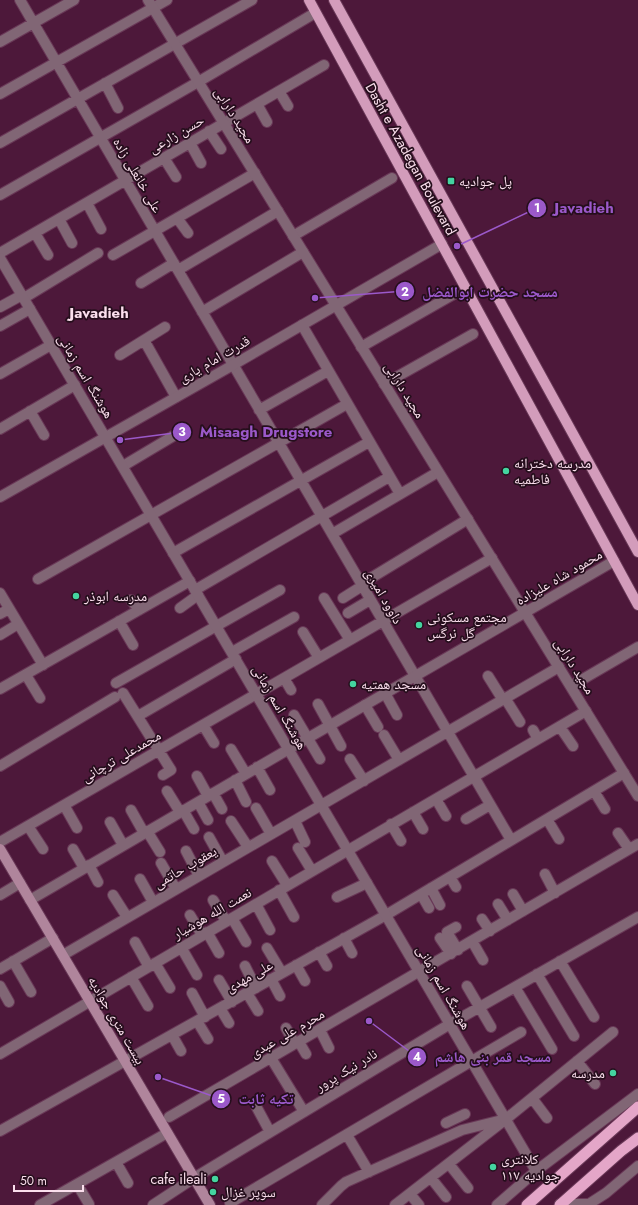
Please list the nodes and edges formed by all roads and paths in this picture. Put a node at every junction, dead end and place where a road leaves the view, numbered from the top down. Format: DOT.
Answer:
graph roads {
  1 [pos="20,0"];
  2 [pos="74,0"];
  3 [pos="167,0"];
  4 [pos="252,0"];
  5 [pos="308,0"];
  6 [pos="335,0"];
  7 [pos="150,4"];
  8 [pos="315,13"];
  9 [pos="33,23"];
  10 [pos="322,26"];
  11 [pos="0,42"];
  12 [pos="175,44"];
  13 [pos="56,63"];
  14 [pos="324,65"];
  15 [pos="198,82"];
  16 [pos="105,84"];
  17 [pos="279,91"];
  18 [pos="0,94"];
  19 [pos="78,99"];
  20 [pos="257,104"];
  21 [pos="288,106"];
  22 [pos="118,108"];
  23 [pos="267,122"];
  24 [pos="223,123"];
  25 [pos="209,131"];
  26 [pos="100,138"];
  27 [pos="190,142"];
  28 [pos="0,143"];
  29 [pos="221,149"];
  30 [pos="164,158"];
  31 [pos="201,163"];
  32 [pos="255,173"];
  33 [pos="176,177"];
  34 [pos="392,178"];
  35 [pos="125,180"];
  36 [pos="0,195"];
  37 [pos="87,203"];
  38 [pos="278,211"];
  39 [pos="178,218"];
  40 [pos="59,219"];
  41 [pos="101,229"];
  42 [pos="155,231"];
  43 [pos="35,233"];
  44 [pos="188,233"];
  45 [pos="293,236"];
  46 [pos="72,243"];
  47 [pos="442,244"];
  48 [pos="303,252"];
  49 [pos="0,253"];
  50 [pos="98,253"];
  51 [pos="48,255"];
  52 [pos="113,255"];
  53 [pos="0,258"];
  54 [pos="176,267"];
  55 [pos="141,283"];
  56 [pos="454,294"];
  57 [pos="23,296"];
  58 [pos="336,306"];
  59 [pos="0,307"];
  60 [pos="30,309"];
  61 [pos="202,312"];
  62 [pos="302,325"];
  63 [pos="0,326"];
  64 [pos="165,327"];
  65 [pos="473,334"];
  66 [pos="144,340"];
  67 [pos="51,345"];
  68 [pos="361,347"];
  69 [pos="120,355"];
  70 [pos="233,365"];
  71 [pos="328,371"];
  72 [pos="0,374"];
  73 [pos="384,384"];
  74 [pos="75,385"];
  75 [pos="176,397"];
  76 [pos="347,404"];
  77 [pos="260,410"];
  78 [pos="30,411"];
  79 [pos="0,429"];
  80 [pos="44,435"];
  81 [pos="176,435"];
  82 [pos="105,436"];
  83 [pos="369,442"];
  84 [pos="279,443"];
  85 [pos="123,466"];
  86 [pos="438,472"];
  87 [pos="389,477"];
  88 [pos="301,480"];
  89 [pos="400,494"];
  90 [pos="0,497"];
  91 [pos="151,515"];
  92 [pos="321,516"];
  93 [pos="468,519"];
  94 [pos="332,534"];
  95 [pos="638,552"];
  96 [pos="173,553"];
  97 [pos="492,558"];
  98 [pos="614,561"];
  99 [pos="38,580"];
  100 [pos="362,585"];
  101 [pos="194,589"];
  102 [pos="280,590"];
  103 [pos="0,593"];
  104 [pos="324,598"];
  105 [pos="343,598"];
  106 [pos="131,600"];
  107 [pos="370,600"];
  108 [pos="638,605"];
  109 [pos="180,608"];
  110 [pos="9,609"];
  111 [pos="139,610"];
  112 [pos="525,612"];
  113 [pos="348,613"];
  114 [pos="0,614"];
  115 [pos="294,617"];
  116 [pos="120,621"];
  117 [pos="382,621"];
  118 [pos="18,624"];
  119 [pos="216,626"];
  120 [pos="303,632"];
  121 [pos="0,635"];
  122 [pos="350,640"];
  123 [pos="133,645"];
  124 [pos="638,647"];
  125 [pos="234,656"];
  126 [pos="319,658"];
  127 [pos="43,665"];
  128 [pos="559,667"];
  129 [pos="26,675"];
  130 [pos="415,676"];
  131 [pos="488,676"];
  132 [pos="284,678"];
  133 [pos="116,682"];
  134 [pos="571,686"];
  135 [pos="0,689"];
  136 [pos="291,690"];
  137 [pos="385,693"];
  138 [pos="256,694"];
  139 [pos="40,698"];
  140 [pos="504,699"];
  141 [pos="318,704"];
  142 [pos="365,705"];
  143 [pos="586,711"];
  144 [pos="294,715"];
  145 [pos="397,715"];
  146 [pos="138,716"];
  147 [pos="520,722"];
  148 [pos="203,725"];
  149 [pos="330,725"];
  150 [pos="560,727"];
  151 [pos="447,732"];
  152 [pos="307,738"];
  153 [pos="214,743"];
  154 [pos="342,746"];
  155 [pos="573,746"];
  156 [pos="231,749"];
  157 [pos="289,749"];
  158 [pos="159,750"];
  159 [pos="320,759"];
  160 [pos="350,759"];
  161 [pos="399,760"];
  162 [pos="0,766"];
  163 [pos="257,767"];
  164 [pos="624,773"];
  165 [pos="246,774"];
  166 [pos="163,775"];
  167 [pos="197,776"];
  168 [pos="474,776"];
  169 [pos="235,780"];
  170 [pos="364,781"];
  171 [pos="270,790"];
  172 [pos="167,791"];
  173 [pos="594,791"];
  174 [pos="211,794"];
  175 [pos="638,796"];
  176 [pos="436,798"];
  177 [pos="198,802"];
  178 [pos="246,802"];
  179 [pos="64,805"];
  180 [pos="322,805"];
  181 [pos="490,805"];
  182 [pos="256,808"];
  183 [pos="222,809"];
  184 [pos="605,809"];
  185 [pos="131,810"];
  186 [pos="182,811"];
  187 [pos="413,812"];
  188 [pos="446,816"];
  189 [pos="466,819"];
  190 [pos="548,819"];
  191 [pos="208,820"];
  192 [pos="231,821"];
  193 [pos="294,821"];
  194 [pos="110,822"];
  195 [pos="391,824"];
  196 [pos="28,826"];
  197 [pos="77,828"];
  198 [pos="194,829"];
  199 [pos="423,829"];
  200 [pos="146,832"];
  201 [pos="618,833"];
  202 [pos="271,834"];
  203 [pos="208,837"];
  204 [pos="559,839"];
  205 [pos="511,840"];
  206 [pos="401,841"];
  207 [pos="0,842"];
  208 [pos="123,845"];
  209 [pos="634,846"];
  210 [pos="248,847"];
  211 [pos="0,848"];
  212 [pos="43,849"];
  213 [pos="73,849"];
  214 [pos="348,850"];
  215 [pos="186,851"];
  216 [pos="160,852"];
  217 [pos="272,861"];
  218 [pos="223,862"];
  219 [pos="161,863"];
  220 [pos="86,866"];
  221 [pos="312,871"];
  222 [pos="545,874"];
  223 [pos="199,876"];
  224 [pos="450,877"];
  225 [pos="140,879"];
  226 [pos="98,882"];
  227 [pos="20,883"];
  228 [pos="367,883"];
  229 [pos="456,887"];
  230 [pos="283,888"];
  231 [pos="431,888"];
  232 [pos="176,889"];
  233 [pos="555,893"];
  234 [pos="421,894"];
  235 [pos="512,894"];
  236 [pos="0,895"];
  237 [pos="113,896"];
  238 [pos="337,897"];
  239 [pos="30,900"];
  240 [pos="213,900"];
  241 [pos="153,902"];
  242 [pos="256,904"];
  243 [pos="440,904"];
  244 [pos="498,904"];
  245 [pos="429,908"];
  246 [pos="523,911"];
  247 [pos="190,915"];
  248 [pos="386,915"];
  249 [pos="127,917"];
  250 [pos="294,917"];
  251 [pos="638,917"];
  252 [pos="482,919"];
  253 [pos="229,920"];
  254 [pos="508,920"];
  255 [pos="456,927"];
  256 [pos="270,930"];
  257 [pos="490,931"];
  258 [pos="205,934"];
  259 [pos="53,938"];
  260 [pos="344,938"];
  261 [pos="440,938"];
  262 [pos="472,941"];
  263 [pos="135,942"];
  264 [pos="246,942"];
  265 [pos="181,948"];
  266 [pos="267,948"];
  267 [pos="319,952"];
  268 [pos="454,952"];
  269 [pos="219,953"];
  270 [pos="352,953"];
  271 [pos="62,955"];
  272 [pos="483,960"];
  273 [pos="13,961"];
  274 [pos="560,961"];
  275 [pos="152,965"];
  276 [pos="296,965"];
  277 [pos="245,966"];
  278 [pos="328,966"];
  279 [pos="0,969"];
  280 [pos="420,972"];
  281 [pos="282,973"];
  282 [pos="537,974"];
  283 [pos="197,975"];
  284 [pos="131,977"];
  285 [pos="271,979"];
  286 [pos="219,980"];
  287 [pos="305,981"];
  288 [pos="0,986"];
  289 [pos="467,986"];
  290 [pos="515,987"];
  291 [pos="170,988"];
  292 [pos="251,990"];
  293 [pos="31,992"];
  294 [pos="192,993"];
  295 [pos="280,996"];
  296 [pos="90,1001"];
  297 [pos="9,1002"];
  298 [pos="232,1002"];
  299 [pos="148,1006"];
  300 [pos="220,1008"];
  301 [pos="479,1008"];
  302 [pos="258,1011"];
  303 [pos="594,1017"];
  304 [pos="201,1019"];
  305 [pos="229,1023"];
  306 [pos="450,1024"];
  307 [pos="491,1027"];
  308 [pos="286,1028"];
  309 [pos="320,1030"];
  310 [pos="521,1032"];
  311 [pos="613,1032"];
  312 [pos="172,1035"];
  313 [pos="574,1036"];
  314 [pos="208,1039"];
  315 [pos="297,1043"];
  316 [pos="329,1048"];
  317 [pos="552,1049"];
  318 [pos="181,1051"];
  319 [pos="0,1054"];
  320 [pos="306,1054"];
  321 [pos="271,1058"];
  322 [pos="577,1061"];
  323 [pos="125,1062"];
  324 [pos="472,1062"];
  325 [pos="595,1084"];
  326 [pos="638,1094"];
  327 [pos="532,1098"];
  328 [pos="256,1106"];
  329 [pos="638,1107"];
  330 [pos="304,1112"];
  331 [pos="169,1117"];
  332 [pos="547,1118"];
  333 [pos="506,1119"];
  334 [pos="446,1123"];
  335 [pos="462,1130"];
  336 [pos="0,1131"];
  337 [pos="270,1132"];
  338 [pos="167,1133"];
  339 [pos="347,1134"];
  340 [pos="638,1138"];
  341 [pos="116,1162"];
  342 [pos="449,1164"];
  343 [pos="638,1166"];
  344 [pos="536,1171"];
  345 [pos="369,1172"];
  346 [pos="194,1178"];
  347 [pos="431,1178"];
  348 [pos="128,1183"];
  349 [pos="77,1184"];
  350 [pos="468,1188"];
  351 [pos="410,1194"];
  352 [pos="446,1197"];
  353 [pos="230,1203"];
  354 [pos="89,1204"];
  355 [pos="40,1205"];
  356 [pos="153,1205"];
  357 [pos="210,1205"];
  358 [pos="322,1205"];
  359 [pos="395,1205"];
  360 [pos="419,1205"];
  361 [pos="496,1205"];
  362 [pos="527,1205"];
  363 [pos="560,1205"];
  1 -- 9 [label="street, علی خانعلی زاده"];
  2 -- 9 [label="street"];
  3 -- 7 [label="street"];
  4 -- 12 [label="street"];
  5 -- 8 [label="main road"];
  5 -- 10 [label="main road, Dasht e Azadegan Boulevard"];
  6 -- 95 [label="main road, Dasht e Azadegan Boulevard"];
  7 -- 12 [label="street, مجید دارابی"];
  7 -- 13 [label="street"];
  8 -- 10 [label="main road"];
  8 -- 15 [label="street"];
  9 -- 11 [label="street"];
  9 -- 13 [label="street, علی خانعلی زاده"];
  10 -- 47 [label="main road, Dasht e Azadegan Boulevard"];
  12 -- 15 [label="street, مجید دارابی"];
  12 -- 16 [label="street"];
  13 -- 18 [label="street"];
  13 -- 19 [label="street, علی خانعلی زاده"];
  14 -- 17 [label="street, حسن زارعی"];
  15 -- 24 [label="street, مجید دارابی"];
  15 -- 26 [label="street"];
  16 -- 19 [label="street"];
  16 -- 22 [label="street"];
  17 -- 20 [label="street, حسن زارعی"];
  17 -- 21 [label="street"];
  19 -- 26 [label="street, علی خانعلی زاده"];
  19 -- 28 [label="street"];
  20 -- 23 [label="street"];
  20 -- 24 [label="street, حسن زارعی"];
  24 -- 25 [label="street, حسن زارعی"];
  24 -- 32 [label="street, مجید دارابی"];
  25 -- 27 [label="street, حسن زارعی"];
  25 -- 29 [label="street"];
  26 -- 35 [label="street, علی خانعلی زاده"];
  26 -- 36 [label="street"];
  27 -- 30 [label="street, حسن زارعی"];
  27 -- 31 [label="street"];
  30 -- 33 [label="street"];
  30 -- 35 [label="street, حسن زارعی"];
  32 -- 38 [label="street, مجید دارابی"];
  32 -- 39 [label="street"];
  34 -- 45 [label="street"];
  35 -- 37 [label="street, حسن زارعی"];
  35 -- 42 [label="street, علی خانعلی زاده"];
  37 -- 40 [label="street, حسن زارعی"];
  37 -- 41 [label="street"];
  38 -- 45 [label="street, مجید دارابی"];
  38 -- 54 [label="street"];
  39 -- 42 [label="street"];
  39 -- 44 [label="street"];
  40 -- 43 [label="street, حسن زارعی"];
  40 -- 46 [label="street"];
  42 -- 52 [label="street"];
  42 -- 54 [label="street, علی خانعلی زاده"];
  43 -- 49 [label="street, حسن زارعی"];
  43 -- 51 [label="street"];
  45 -- 48 [label="street, مجید دارابی"];
  47 -- 58 [label="street, قدرت امام یاری"];
  47 -- 98 [label="main road, Dasht e Azadegan Boulevard"];
  48 -- 58 [label="street, مجید دارابی"];
  48 -- 61 [label="street"];
  50 -- 57 [label="street"];
  53 -- 57 [label="street, هوشنگ اسم زمانی"];
  54 -- 55 [label="street"];
  54 -- 61 [label="street, علی خانعلی زاده"];
  56 -- 68 [label="street"];
  57 -- 59 [label="street"];
  57 -- 60 [label="street, هوشنگ اسم زمانی"];
  58 -- 62 [label="street, قدرت امام یاری"];
  58 -- 68 [label="street, مجید دارابی"];
  60 -- 63 [label="street"];
  60 -- 67 [label="street, هوشنگ اسم زمانی"];
  61 -- 70 [label="street, علی خانعلی زاده"];
  62 -- 70 [label="street, قدرت امام یاری"];
  62 -- 71 [label="street"];
  64 -- 66 [label="street"];
  65 -- 73 [label="street"];
  66 -- 69 [label="street"];
  66 -- 75 [label="street"];
  67 -- 72 [label="street"];
  67 -- 74 [label="street, هوشنگ اسم زمانی"];
  68 -- 73 [label="street, مجید دارابی"];
  70 -- 75 [label="street, قدرت امام یاری"];
  70 -- 77 [label="street, داوود امیری"];
  71 -- 76 [label="street"];
  71 -- 77 [label="street"];
  73 -- 86 [label="street, مجید دارابی"];
  74 -- 78 [label="street"];
  74 -- 82 [label="street, هوشنگ اسم زمانی"];
  75 -- 82 [label="street, قدرت امام یاری"];
  76 -- 83 [label="street"];
  76 -- 84 [label="street"];
  77 -- 84 [label="street, داوود امیری"];
  78 -- 79 [label="street"];
  78 -- 80 [label="street"];
  81 -- 85 [label="street"];
  82 -- 85 [label="street, هوشنگ اسم زمانی"];
  82 -- 90 [label="street, قدرت امام یاری"];
  83 -- 87 [label="street"];
  83 -- 88 [label="street"];
  84 -- 88 [label="street, داوود امیری"];
  84 -- 91 [label="street"];
  85 -- 91 [label="street, هوشنگ اسم زمانی"];
  86 -- 89 [label="street"];
  86 -- 93 [label="street, مجید دارابی"];
  87 -- 89 [label="street"];
  87 -- 92 [label="street"];
  88 -- 92 [label="street, داوود امیری"];
  88 -- 96 [label="street"];
  89 -- 94 [label="street"];
  91 -- 96 [label="street, هوشنگ اسم زمانی"];
  91 -- 99 [label="street"];
  92 -- 94 [label="street, داوود امیری"];
  92 -- 101 [label="street"];
  93 -- 97 [label="street, مجید دارابی"];
  93 -- 100 [label="street"];
  94 -- 100 [label="street, داوود امیری"];
  96 -- 101 [label="street, هوشنگ اسم زمانی"];
  97 -- 112 [label="street, مجید دارابی"];
  97 -- 117 [label="street, محمدعلی ترچانی"];
  98 -- 108 [label="main road, Dasht e Azadegan Boulevard"];
  98 -- 112 [label="street, محمود شاه علیزاده"];
  100 -- 105 [label="street"];
  100 -- 107 [label="street, داوود امیری"];
  101 -- 109 [label="street"];
  101 -- 111 [label="street"];
  101 -- 119 [label="street, هوشنگ اسم زمانی"];
  102 -- 119 [label="street"];
  103 -- 110 [label="street"];
  104 -- 122 [label="street"];
  106 -- 111 [label="street"];
  107 -- 113 [label="street"];
  107 -- 117 [label="street, داوود امیری"];
  110 -- 114 [label="street"];
  110 -- 118 [label="street"];
  111 -- 116 [label="street"];
  112 -- 128 [label="street, مجید دارابی"];
  112 -- 130 [label="street, محمود شاه علیزاده"];
  115 -- 125 [label="street"];
  116 -- 123 [label="street"];
  116 -- 127 [label="street"];
  117 -- 122 [label="street, محمدعلی ترچانی"];
  117 -- 130 [label="street, داوود امیری"];
  118 -- 121 [label="street"];
  118 -- 127 [label="street"];
  119 -- 125 [label="street, هوشنگ اسم زمانی"];
  119 -- 133 [label="street"];
  120 -- 126 [label="street"];
  122 -- 126 [label="street, محمدعلی ترچانی"];
  124 -- 134 [label="street"];
  125 -- 138 [label="street, هوشنگ اسم زمانی"];
  125 -- 146 [label="street"];
  126 -- 132 [label="street, محمدعلی ترچانی"];
  127 -- 129 [label="street"];
  128 -- 134 [label="street, مجید دارابی"];
  128 -- 140 [label="street, یعقوب حاتمی"];
  129 -- 135 [label="street"];
  129 -- 139 [label="street"];
  130 -- 137 [label="street, محمود شاه علیزاده"];
  130 -- 151 [label="street, داوود امیری"];
  131 -- 140 [label="street"];
  132 -- 136 [label="street"];
  132 -- 138 [label="street, محمدعلی ترچانی"];
  134 -- 143 [label="street, مجید دارابی"];
  137 -- 142 [label="street, محمود شاه علیزاده"];
  137 -- 145 [label="street"];
  138 -- 148 [label="street, محمدعلی ترچانی"];
  138 -- 157 [label="street, هوشنگ اسم زمانی"];
  140 -- 147 [label="street"];
  140 -- 151 [label="street, یعقوب حاتمی"];
  141 -- 149 [label="street"];
  142 -- 149 [label="street, محمود شاه علیزاده"];
  142 -- 161 [label="street"];
  143 -- 150 [label="street, نعمت الله هوشیار"];
  143 -- 164 [label="street, مجید دارابی"];
  144 -- 152 [label="street"];
  146 -- 158 [label="street"];
  146 -- 162 [label="street"];
  148 -- 153 [label="street"];
  148 -- 158 [label="street, محمدعلی ترچانی"];
  149 -- 152 [label="street, محمود شاه علیزاده"];
  149 -- 154 [label="street"];
  150 -- 155 [label="street"];
  150 -- 168 [label="street, نعمت الله هوشیار"];
  151 -- 161 [label="street, یعقوب حاتمی"];
  151 -- 168 [label="street, داوود امیری"];
  152 -- 157 [label="street, محمود شاه علیزاده"];
  152 -- 159 [label="street"];
  156 -- 165 [label="street"];
  157 -- 163 [label="street, محمود شاه علیزاده"];
  157 -- 180 [label="street, هوشنگ اسم زمانی"];
  158 -- 166 [label="street"];
  158 -- 179 [label="street, محمدعلی ترچانی"];
  160 -- 170 [label="street"];
  161 -- 170 [label="street, یعقوب حاتمی"];
  163 -- 165 [label="street, محمود شاه علیزاده"];
  163 -- 171 [label="street"];
  164 -- 173 [label="street, علی مهدی"];
  164 -- 175 [label="street, مجید دارابی"];
  165 -- 169 [label="street, محمود شاه علیزاده"];
  167 -- 174 [label="street"];
  168 -- 176 [label="street, نعمت الله هوشیار"];
  168 -- 181 [label="street, داوود امیری"];
  169 -- 174 [label="street, محمود شاه علیزاده"];
  169 -- 178 [label="street"];
  170 -- 180 [label="street, یعقوب حاتمی"];
  172 -- 186 [label="street"];
  173 -- 184 [label="street"];
  173 -- 190 [label="street, علی مهدی"];
  174 -- 177 [label="street, محمود شاه علیزاده"];
  174 -- 183 [label="street"];
  176 -- 187 [label="street, نعمت الله هوشیار"];
  176 -- 188 [label="street"];
  177 -- 186 [label="street, محمود شاه علیزاده"];
  177 -- 191 [label="street"];
  179 -- 196 [label="street, محمدعلی ترچانی"];
  179 -- 197 [label="street"];
  180 -- 193 [label="street, یعقوب حاتمی"];
  180 -- 214 [label="street, هوشنگ اسم زمانی"];
  181 -- 189 [label="street"];
  181 -- 205 [label="street, داوود امیری"];
  182 -- 202 [label="street"];
  185 -- 200 [label="street"];
  186 -- 198 [label="street"];
  186 -- 200 [label="street, محمود شاه علیزاده"];
  187 -- 195 [label="street, نعمت الله هوشیار"];
  187 -- 199 [label="street"];
  190 -- 204 [label="street"];
  190 -- 205 [label="street, علی مهدی"];
  192 -- 210 [label="street"];
  193 -- 202 [label="street, یعقوب حاتمی"];
  193 -- 221 [label="street"];
  194 -- 208 [label="street"];
  195 -- 206 [label="street"];
  195 -- 214 [label="street, نعمت الله هوشیار"];
  196 -- 207 [label="street, محمدعلی ترچانی"];
  196 -- 212 [label="street"];
  200 -- 208 [label="street, محمود شاه علیزاده"];
  200 -- 216 [label="street"];
  201 -- 209 [label="street"];
  202 -- 210 [label="street, یعقوب حاتمی"];
  203 -- 218 [label="street"];
  205 -- 224 [label="street, علی مهدی"];
  208 -- 220 [label="street, محمود شاه علیزاده"];
  209 -- 233 [label="street, محرم علی عبدی"];
  210 -- 218 [label="street, یعقوب حاتمی"];
  211 -- 227 [label="main road, بیست متری جوادیه"];
  213 -- 220 [label="street"];
  214 -- 221 [label="street, نعمت الله هوشیار"];
  214 -- 228 [label="street, هوشنگ اسم زمانی"];
  215 -- 223 [label="street"];
  217 -- 230 [label="street"];
  218 -- 223 [label="street, یعقوب حاتمی"];
  219 -- 232 [label="street"];
  220 -- 226 [label="street"];
  220 -- 239 [label="street, محمود شاه علیزاده"];
  221 -- 230 [label="street, نعمت الله هوشیار"];
  222 -- 233 [label="street"];
  223 -- 232 [label="street, یعقوب حاتمی"];
  224 -- 229 [label="street"];
  224 -- 231 [label="street, علی مهدی"];
  225 -- 241 [label="street"];
  227 -- 236 [label="street"];
  227 -- 239 [label="main road, بیست متری جوادیه"];
  228 -- 238 [label="street"];
  228 -- 248 [label="street, هوشنگ اسم زمانی"];
  230 -- 242 [label="street, نعمت الله هوشیار"];
  230 -- 250 [label="street"];
  231 -- 234 [label="street, علی مهدی"];
  231 -- 243 [label="street"];
  232 -- 241 [label="street, یعقوب حاتمی"];
  233 -- 246 [label="street, محرم علی عبدی"];
  234 -- 245 [label="street"];
  234 -- 248 [label="street, علی مهدی"];
  235 -- 246 [label="street"];
  237 -- 249 [label="street"];
  239 -- 259 [label="main road, بیست متری جوادیه"];
  240 -- 253 [label="street"];
  241 -- 249 [label="street, یعقوب حاتمی"];
  242 -- 253 [label="street, نعمت الله هوشیار"];
  242 -- 256 [label="street"];
  244 -- 254 [label="street"];
  246 -- 254 [label="street, محرم علی عبدی"];
  247 -- 258 [label="street"];
  248 -- 260 [label="street, علی مهدی"];
  248 -- 280 [label="street, هوشنگ اسم زمانی"];
  249 -- 271 [label="street, یعقوب حاتمی"];
  251 -- 274 [label="street, نادر نیک پرور"];
  252 -- 257 [label="street"];
  253 -- 258 [label="street, نعمت الله هوشیار"];
  253 -- 264 [label="street"];
  254 -- 257 [label="street, محرم علی عبدی"];
  255 -- 268 [label="street"];
  257 -- 262 [label="street, محرم علی عبدی"];
  258 -- 265 [label="street, نعمت الله هوشیار"];
  258 -- 269 [label="street"];
  259 -- 271 [label="main road, بیست متری جوادیه"];
  259 -- 273 [label="street"];
  260 -- 267 [label="street, علی مهدی"];
  260 -- 270 [label="street"];
  261 -- 268 [label="street"];
  262 -- 268 [label="street, محرم علی عبدی"];
  262 -- 272 [label="street"];
  263 -- 275 [label="street"];
  265 -- 275 [label="street, نعمت الله هوشیار"];
  265 -- 283 [label="street"];
  266 -- 281 [label="street"];
  267 -- 276 [label="street, علی مهدی"];
  267 -- 278 [label="street"];
  268 -- 280 [label="street, محرم علی عبدی"];
  271 -- 296 [label="main road, بیست متری جوادیه"];
  273 -- 279 [label="street"];
  273 -- 293 [label="street"];
  274 -- 282 [label="street, نادر نیک پرور"];
  274 -- 303 [label="street"];
  275 -- 284 [label="street, نعمت الله هوشیار"];
  275 -- 291 [label="street"];
  276 -- 281 [label="street, علی مهدی"];
  276 -- 287 [label="street"];
  277 -- 292 [label="street"];
  280 -- 306 [label="street, هوشنگ اسم زمانی"];
  280 -- 309 [label="street, محرم علی عبدی"];
  281 -- 285 [label="street, علی مهدی"];
  282 -- 290 [label="street, نادر نیک پرور"];
  282 -- 313 [label="street"];
  284 -- 296 [label="street, نعمت الله هوشیار"];
  284 -- 299 [label="street"];
  285 -- 292 [label="street, علی مهدی"];
  285 -- 295 [label="street"];
  286 -- 298 [label="street"];
  288 -- 297 [label="street"];
  289 -- 301 [label="street"];
  290 -- 301 [label="street, نادر نیک پرور"];
  290 -- 317 [label="street"];
  292 -- 298 [label="street, علی مهدی"];
  292 -- 302 [label="street"];
  294 -- 304 [label="street"];
  296 -- 319 [label="street, نعمت الله هوشیار"];
  296 -- 323 [label="main road, بیست متری جوادیه"];
  298 -- 300 [label="street, علی مهدی"];
  300 -- 304 [label="street, علی مهدی"];
  300 -- 305 [label="street"];
  301 -- 306 [label="street, نادر نیک پرور"];
  301 -- 307 [label="street"];
  304 -- 312 [label="street, علی مهدی"];
  304 -- 314 [label="street"];
  306 -- 324 [label="street, هوشنگ اسم زمانی"];
  306 -- 330 [label="street, نادر نیک پرور"];
  308 -- 315 [label="street"];
  309 -- 315 [label="street, محرم علی عبدی"];
  309 -- 316 [label="street"];
  310 -- 324 [label="street"];
  311 -- 322 [label="street"];
  312 -- 318 [label="street"];
  312 -- 323 [label="street, علی مهدی"];
  315 -- 320 [label="street"];
  315 -- 321 [label="street, محرم علی عبدی"];
  321 -- 330 [label="street"];
  321 -- 331 [label="street, محرم علی عبدی"];
  322 -- 325 [label="street"];
  322 -- 327 [label="street"];
  323 -- 336 [label="street, علی مهدی"];
  323 -- 338 [label="main road, بیست متری جوادیه"];
  324 -- 333 [label="street, هوشنگ اسم زمانی"];
  324 -- 339 [label="street"];
  326 -- 344 [label="street"];
  327 -- 332 [label="street"];
  327 -- 333 [label="street"];
  328 -- 337 [label="street"];
  329 -- 362 [label="highway"];
  330 -- 337 [label="street, نادر نیک پرور"];
  333 -- 335 [label="street"];
  333 -- 342 [label="street"];
  333 -- 344 [label="street, هوشنگ اسم زمانی"];
  334 -- 335 [label="street"];
  335 -- 345 [label="street"];
  337 -- 346 [label="street, نادر نیک پرور"];
  338 -- 341 [label="street"];
  338 -- 346 [label="main road, بیست متری جوادیه"];
  339 -- 345 [label="street"];
  339 -- 353 [label="street"];
  340 -- 363 [label="highway"];
  341 -- 348 [label="street"];
  341 -- 349 [label="street"];
  342 -- 347 [label="street"];
  342 -- 350 [label="street"];
  343 -- 363 [label="street"];
  344 -- 361 [label="street"];
  345 -- 358 [label="street"];
  346 -- 356 [label="street, نادر نیک پرور"];
  346 -- 357 [label="main road, بیست متری جوادیه"];
  347 -- 351 [label="street"];
  347 -- 352 [label="street"];
  349 -- 354 [label="street"];
  349 -- 355 [label="street"];
  351 -- 359 [label="street"];
  351 -- 360 [label="street"];
}
